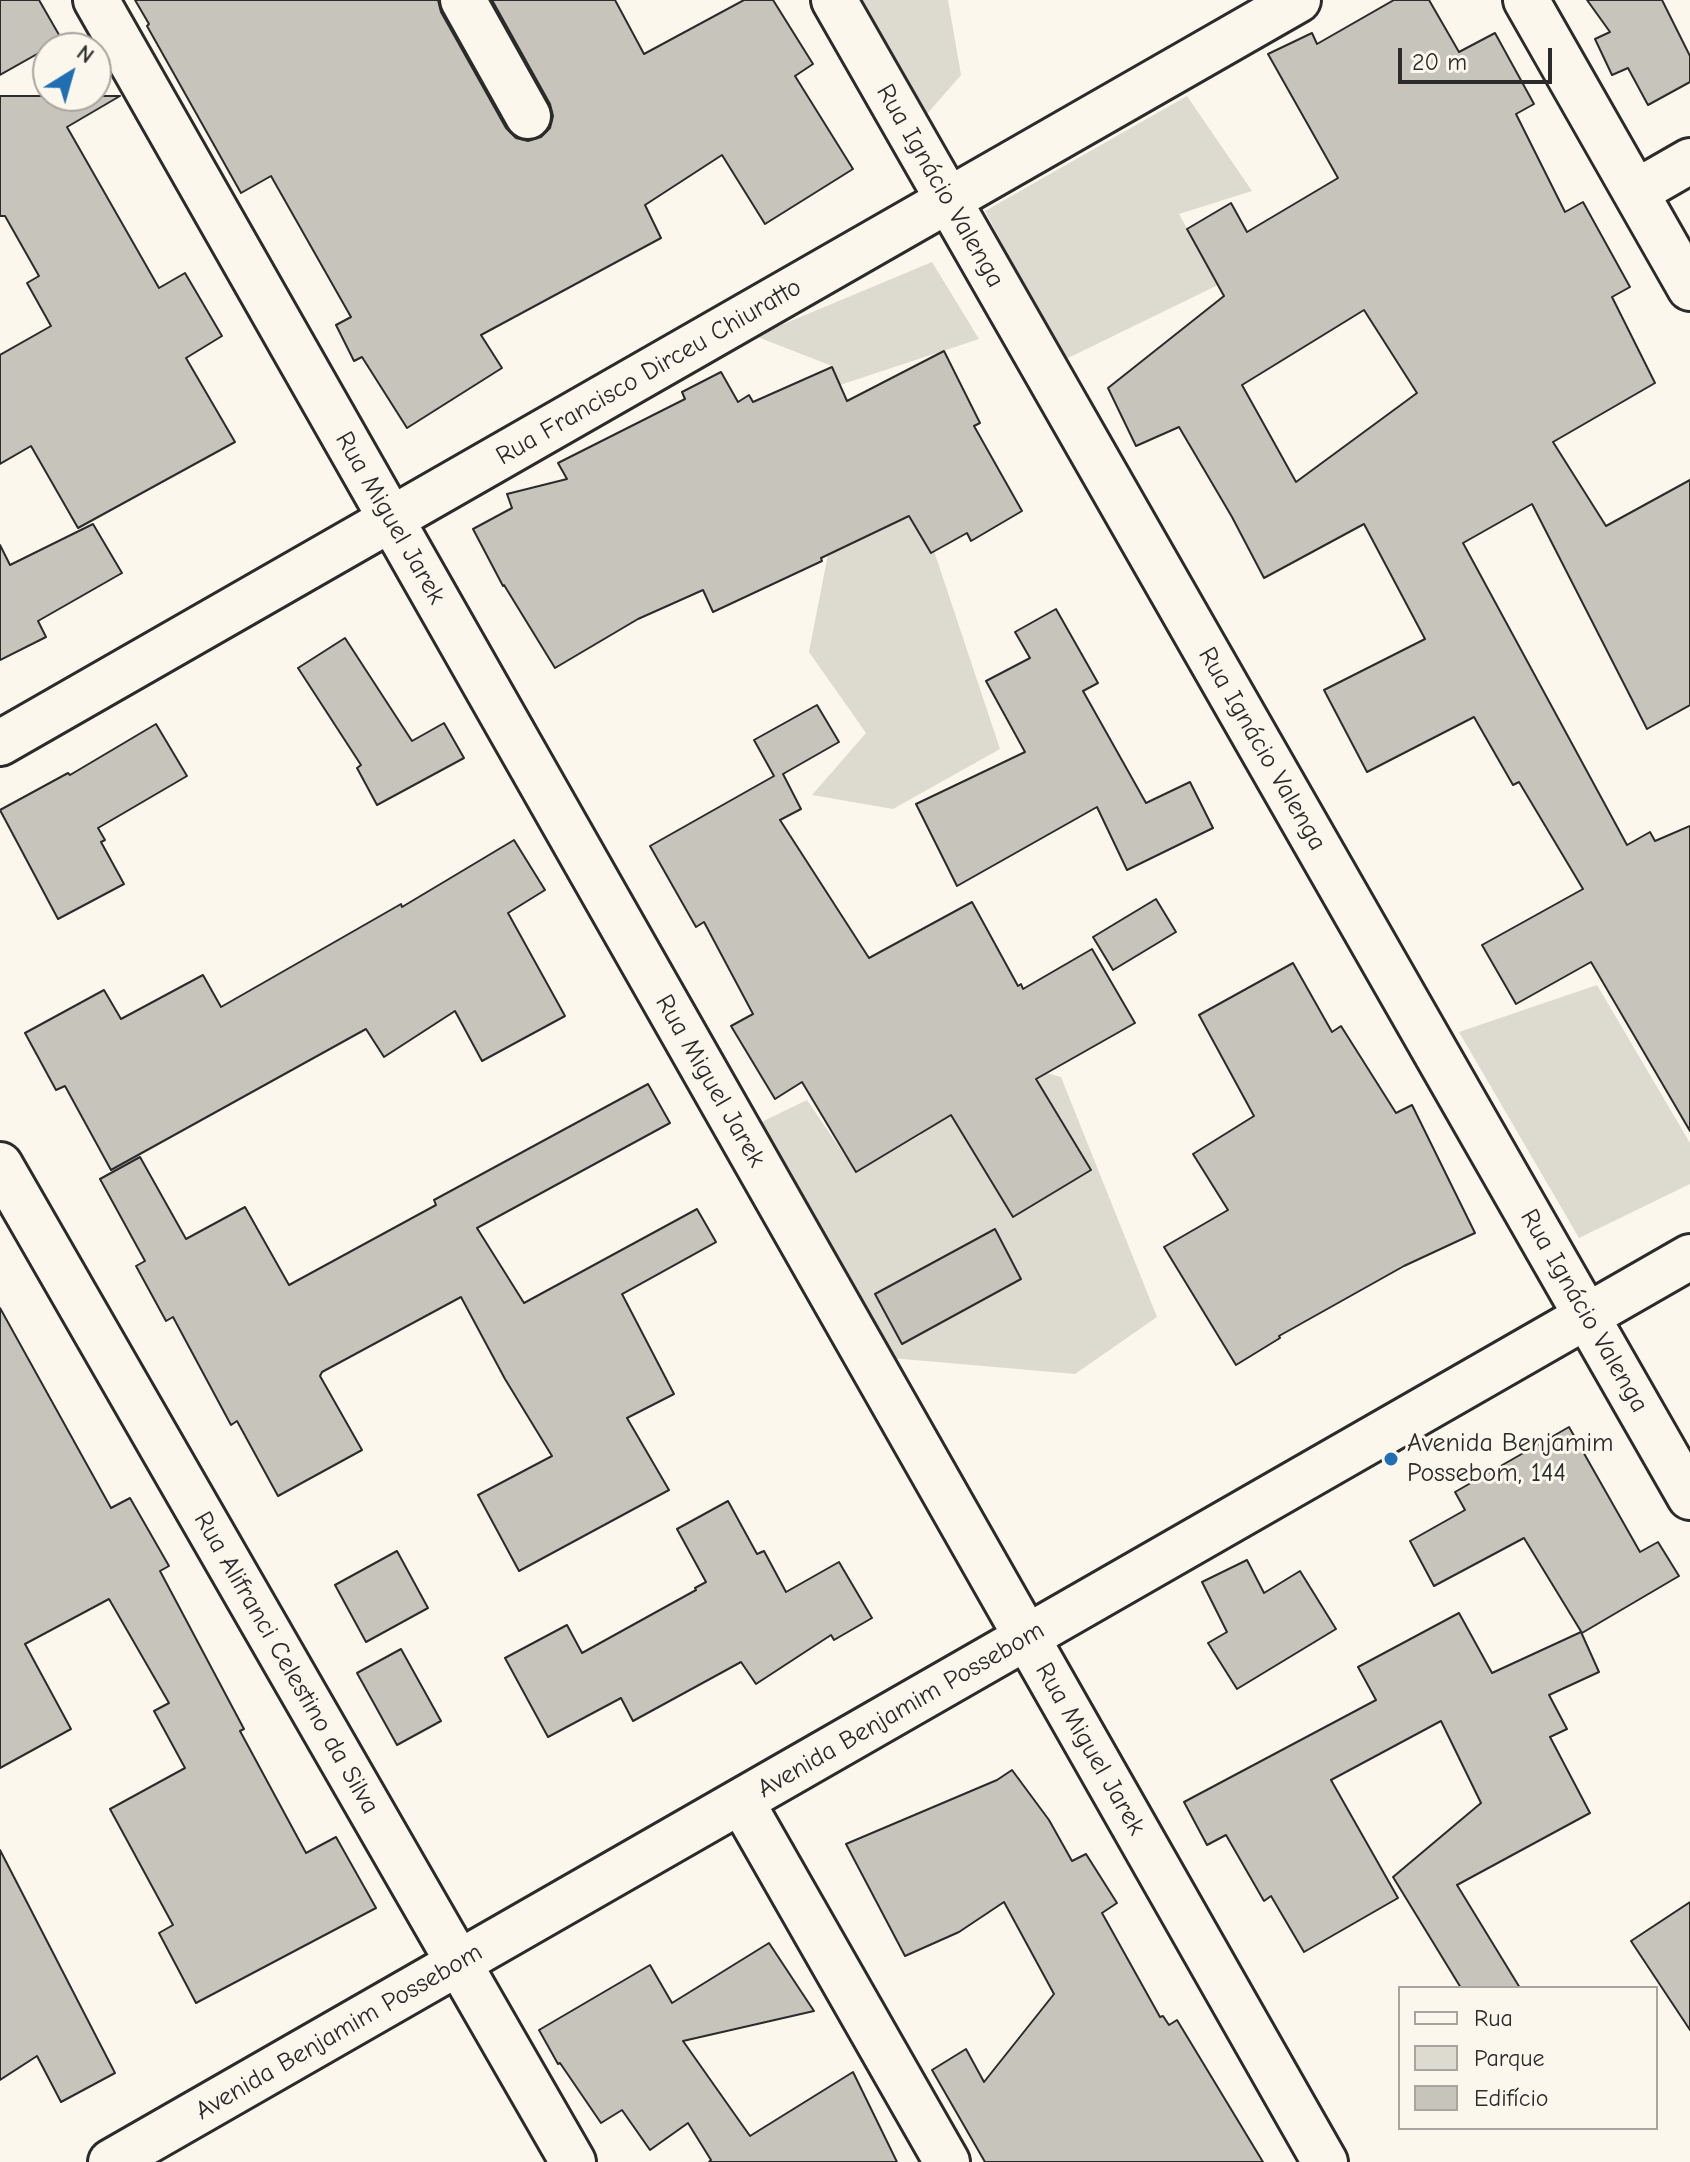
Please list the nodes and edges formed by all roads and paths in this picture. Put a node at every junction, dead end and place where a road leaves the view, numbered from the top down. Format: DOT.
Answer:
graph roads {
  1 [pos="96,0"];
  2 [pos="463,0"];
  3 [pos="834,0"];
  4 [pos="1298,0"];
  5 [pos="1526,0"];
  6 [pos="528,116"];
  7 [pos="1690,161"];
  8 [pos="1636,192"];
  9 [pos="949,200"];
  10 [pos="1690,288"];
  11 [pos="391,520"];
  12 [pos="0,743"];
  13 [pos="0,1165"];
  14 [pos="1690,1257"];
  15 [pos="1586,1316"];
  16 [pos="1690,1497"];
  17 [pos="1027,1637"];
  18 [pos="741,1801"];
  19 [pos="459,1963"];
  20 [pos="111,2162"];
  21 [pos="573,2162"];
  22 [pos="947,2162"];
  23 [pos="1325,2162"];
  1 -- 11 [label="street, Rua Miguel Jarek"];
  2 -- 6 [label="street"];
  3 -- 9 [label="street, Rua Ignácio Valenga"];
  4 -- 9 [label="street, Rua Francisco Dirceu Chiuratto"];
  5 -- 8 [label="street"];
  7 -- 8 [label="street"];
  8 -- 10 [label="street"];
  9 -- 11 [label="street, Rua Francisco Dirceu Chiuratto"];
  9 -- 15 [label="street, Rua Ignácio Valenga"];
  11 -- 12 [label="street, Rua Francisco Dirceu Chiuratto"];
  11 -- 17 [label="street, Rua Miguel Jarek"];
  13 -- 19 [label="street, Rua Alifranci Celestino da Silva"];
  14 -- 15 [label="street, Avenida Benjamim Possebom"];
  15 -- 16 [label="street, Rua Ignácio Valenga"];
  15 -- 17 [label="street, Avenida Benjamim Possebom"];
  17 -- 18 [label="street, Avenida Benjamim Possebom"];
  17 -- 23 [label="street, Rua Miguel Jarek"];
  18 -- 19 [label="street, Avenida Benjamim Possebom"];
  18 -- 22 [label="street"];
  19 -- 20 [label="street, Avenida Benjamim Possebom"];
  19 -- 21 [label="street, Rua Alifranci Celestino da Silva"];
}
